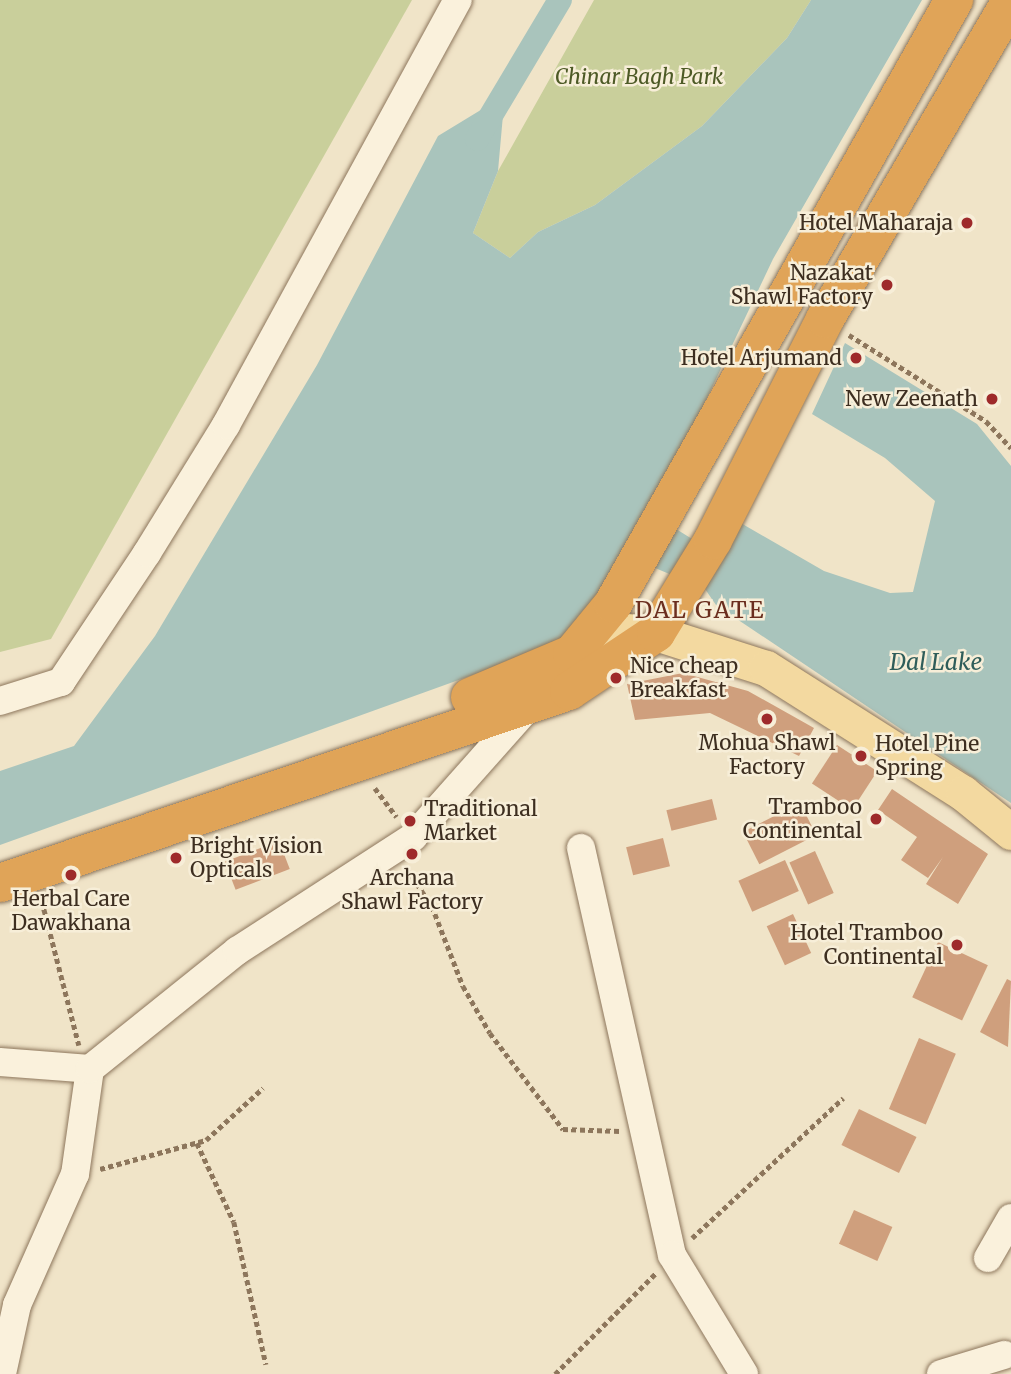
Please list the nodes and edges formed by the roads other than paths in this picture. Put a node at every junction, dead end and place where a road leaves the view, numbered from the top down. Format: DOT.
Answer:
graph roads {
  1 [pos="458,0"];
  2 [pos="954,0"];
  3 [pos="1011,1"];
  4 [pos="915,71"];
  5 [pos="956,97"];
  6 [pos="596,629"];
  7 [pos="656,633"];
  8 [pos="0,701"];
  9 [pos="532,703"];
  10 [pos="1011,832"];
  11 [pos="581,848"];
  12 [pos="11,870"];
  13 [pos="0,1062"];
  14 [pos="90,1069"];
  15 [pos="1011,1218"];
  16 [pos="988,1258"];
  17 [pos="1004,1355"];
  18 [pos="2,1374"];
  19 [pos="744,1374"];
  20 [pos="942,1374"];
  1 -- 8 [label="street"];
  2 -- 4 [label="highway"];
  3 -- 5 [label="highway"];
  4 -- 5 [label="highway"];
  4 -- 6 [label="highway"];
  5 -- 7 [label="highway"];
  6 -- 7 [label="main road"];
  6 -- 12 [label="highway"];
  7 -- 9 [label="highway"];
  7 -- 10 [label="main road"];
  9 -- 12 [label="highway"];
  9 -- 14 [label="street"];
  11 -- 19 [label="street"];
  13 -- 14 [label="street"];
  14 -- 18 [label="street"];
  15 -- 16 [label="street"];
  17 -- 20 [label="street"];
}
